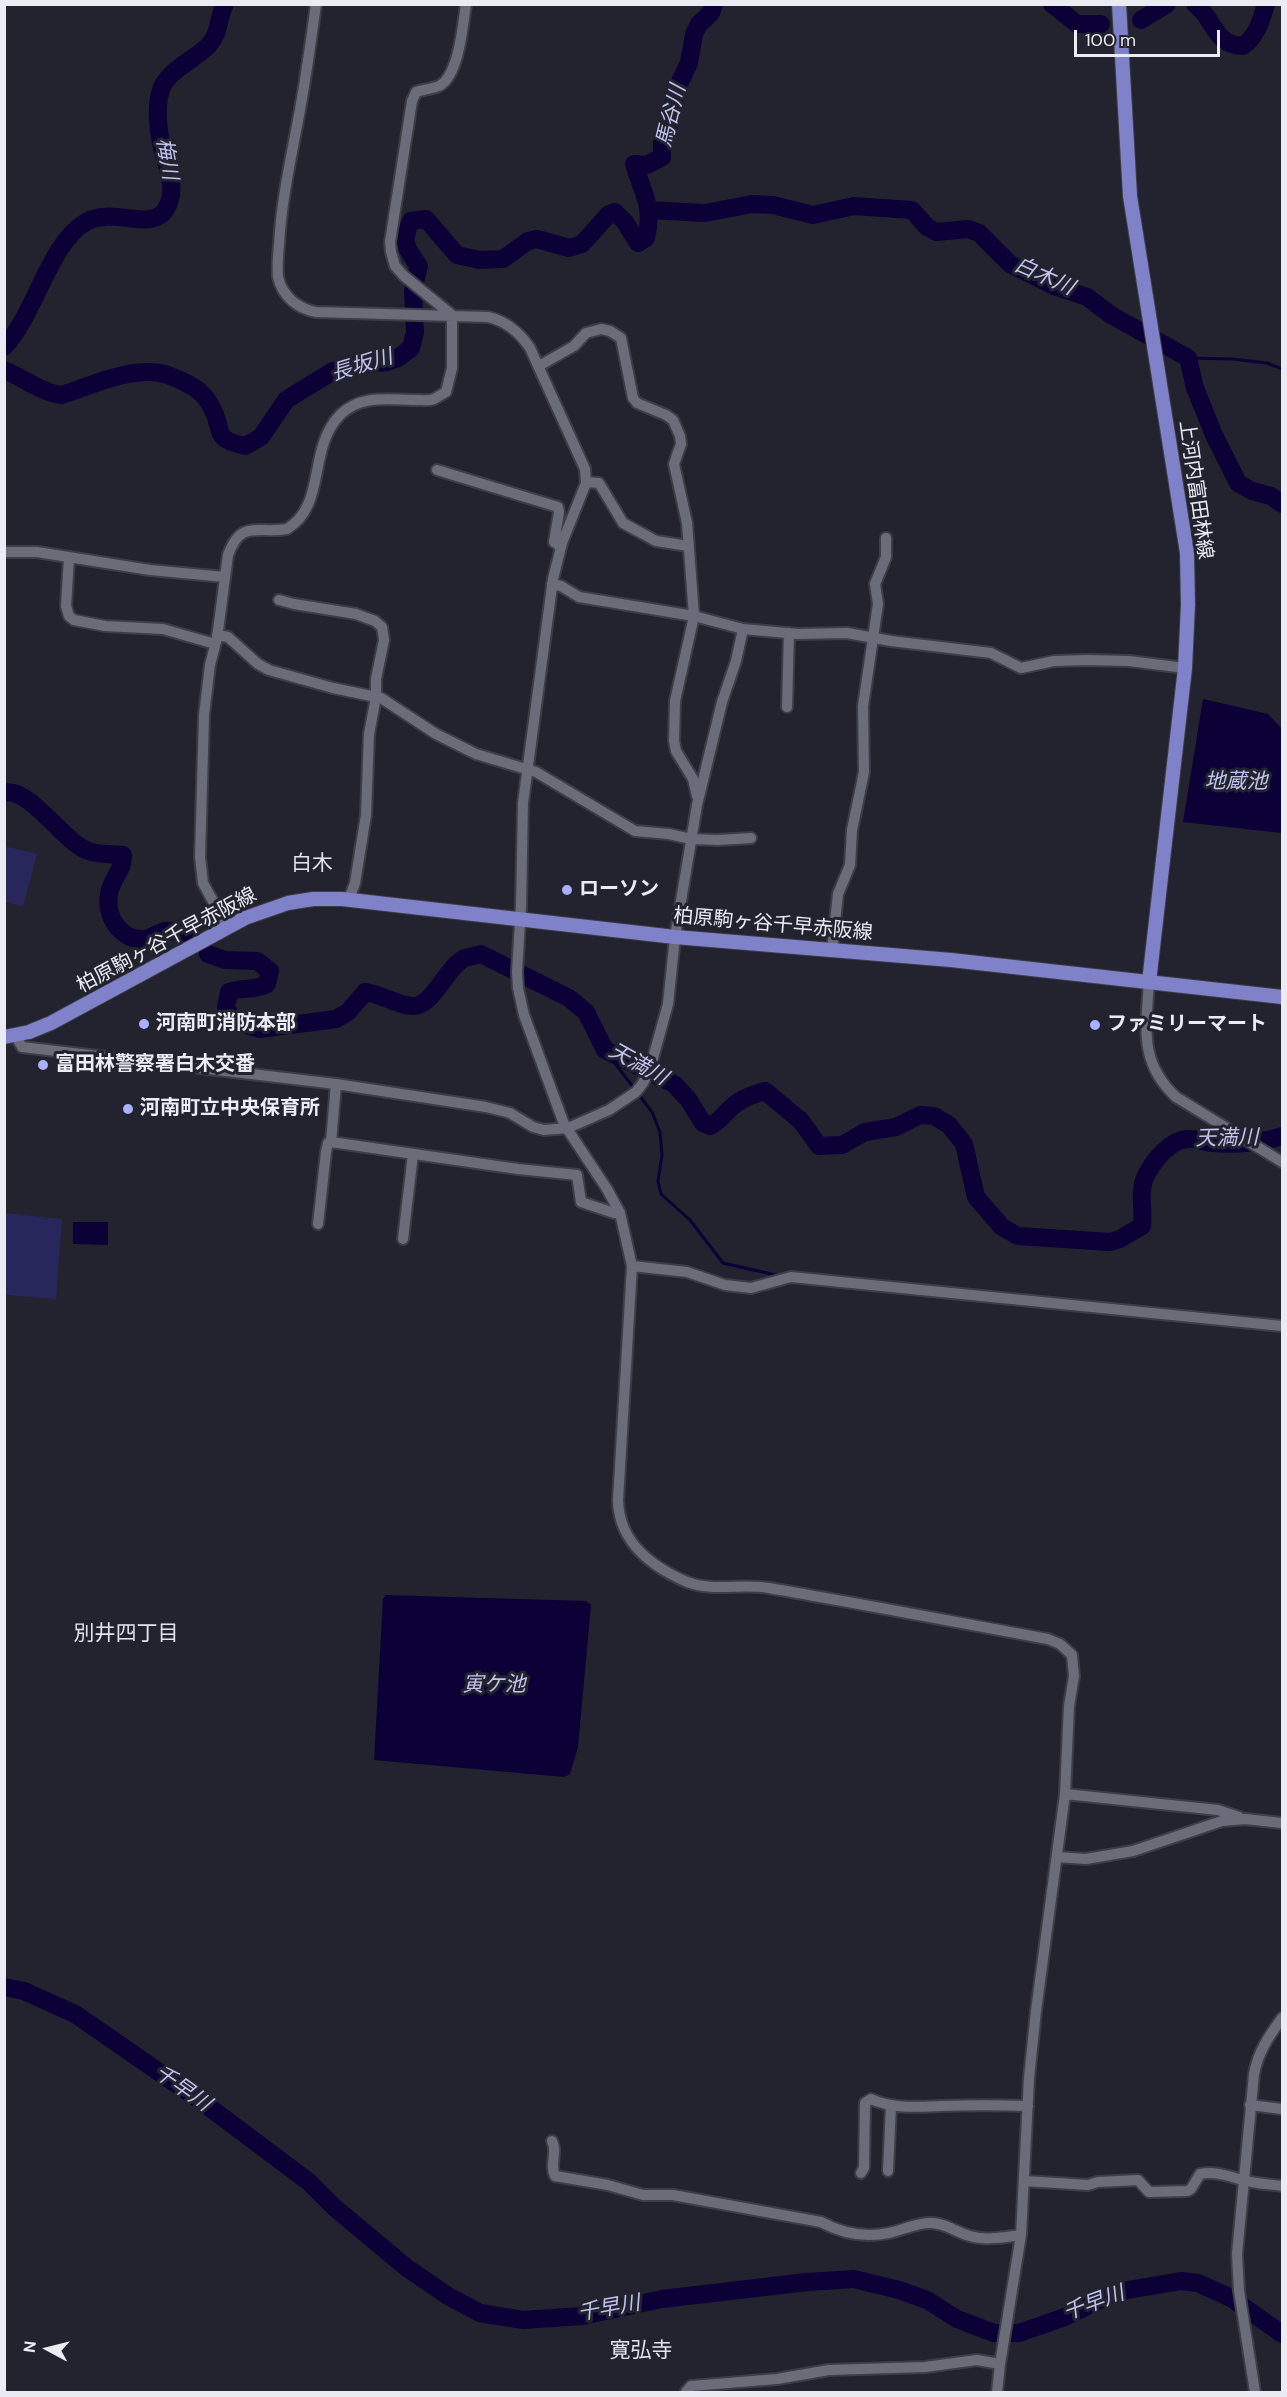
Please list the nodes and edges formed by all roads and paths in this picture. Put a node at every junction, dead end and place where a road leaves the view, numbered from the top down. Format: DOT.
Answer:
graph roads {
  1 [pos="316,4"];
  2 [pos="466,4"];
  3 [pos="1119,4"];
  4 [pos="452,315"];
  5 [pos="539,366"];
  6 [pos="437,470"];
  7 [pos="586,482"];
  8 [pos="886,538"];
  9 [pos="560,546"];
  10 [pos="688,546"];
  11 [pos="4,552"];
  12 [pos="69,558"];
  13 [pos="225,577"];
  14 [pos="552,584"];
  15 [pos="279,600"];
  16 [pos="694,616"];
  17 [pos="743,629"];
  18 [pos="789,633"];
  19 [pos="873,638"];
  20 [pos="216,639"];
  21 [pos="1185,668"];
  22 [pos="376,697"];
  23 [pos="787,707"];
  24 [pos="527,768"];
  25 [pos="697,805"];
  26 [pos="751,838"];
  27 [pos="691,839"];
  28 [pos="349,899"];
  29 [pos="520,919"];
  30 [pos="227,927"];
  31 [pos="675,937"];
  32 [pos="832,951"];
  33 [pos="1149,982"];
  34 [pos="1282,997"];
  35 [pos="10,1036"];
  36 [pos="336,1084"];
  37 [pos="566,1128"];
  38 [pos="331,1142"];
  39 [pos="412,1154"];
  40 [pos="1277,1159"];
  41 [pos="620,1213"];
  42 [pos="318,1224"];
  43 [pos="404,1239"];
  44 [pos="632,1266"];
  45 [pos="1282,1326"];
  46 [pos="1065,1794"];
  47 [pos="1245,1819"];
  48 [pos="1282,1823"];
  49 [pos="1057,1857"];
  50 [pos="1282,2018"];
  51 [pos="891,2104"];
  52 [pos="1250,2104"];
  53 [pos="1028,2106"];
  54 [pos="1282,2109"];
  55 [pos="552,2141"];
  56 [pos="888,2171"];
  57 [pos="861,2173"];
  58 [pos="1025,2181"];
  59 [pos="1243,2181"];
  60 [pos="1282,2186"];
  61 [pos="1021,2235"];
  62 [pos="1000,2360"];
  63 [pos="686,2392"];
  64 [pos="998,2392"];
  65 [pos="1254,2392"];
  1 -- 4 [label="street"];
  2 -- 4 [label="street"];
  3 -- 21 [label="main road, 上河内富田林線"];
  4 -- 5 [label="street"];
  4 -- 13 [label="street"];
  5 -- 7 [label="street"];
  5 -- 10 [label="street"];
  6 -- 9 [label="street"];
  7 -- 9 [label="street"];
  7 -- 10 [label="street"];
  8 -- 19 [label="street"];
  9 -- 14 [label="street"];
  10 -- 16 [label="street"];
  11 -- 12 [label="street"];
  12 -- 13 [label="street"];
  12 -- 20 [label="street"];
  13 -- 20 [label="street"];
  14 -- 16 [label="street"];
  14 -- 24 [label="street"];
  15 -- 22 [label="street"];
  16 -- 17 [label="street"];
  16 -- 25 [label="street"];
  17 -- 18 [label="street"];
  17 -- 25 [label="street"];
  18 -- 19 [label="street"];
  18 -- 23 [label="street"];
  19 -- 21 [label="street"];
  19 -- 32 [label="street"];
  20 -- 22 [label="street"];
  20 -- 30 [label="street"];
  21 -- 33 [label="main road, 上河内富田林線"];
  22 -- 24 [label="street"];
  22 -- 28 [label="street"];
  24 -- 27 [label="street"];
  24 -- 29 [label="street"];
  25 -- 27 [label="street"];
  26 -- 27 [label="street"];
  27 -- 31 [label="street"];
  28 -- 29 [label="main road, 柏原駒ヶ谷千早赤阪線"];
  28 -- 30 [label="main road, 柏原駒ヶ谷千早赤阪線"];
  29 -- 31 [label="main road, 柏原駒ヶ谷千早赤阪線"];
  29 -- 37 [label="street"];
  30 -- 35 [label="main road, 柏原駒ヶ谷千早赤阪線"];
  31 -- 32 [label="main road, 柏原駒ヶ谷千早赤阪線"];
  31 -- 37 [label="street"];
  32 -- 33 [label="main road, 柏原駒ヶ谷千早赤阪線"];
  33 -- 34 [label="main road, 柏原駒ヶ谷千早赤阪線"];
  33 -- 40 [label="street"];
  35 -- 36 [label="street"];
  36 -- 37 [label="street"];
  36 -- 38 [label="street"];
  37 -- 41 [label="street"];
  38 -- 39 [label="street"];
  38 -- 42 [label="street"];
  39 -- 41 [label="street"];
  39 -- 43 [label="street"];
  41 -- 44 [label="street"];
  44 -- 45 [label="street"];
  44 -- 46 [label="street"];
  46 -- 47 [label="street"];
  46 -- 49 [label="street"];
  47 -- 48 [label="street"];
  47 -- 49 [label="street"];
  49 -- 53 [label="street"];
  50 -- 52 [label="street"];
  51 -- 53 [label="street"];
  51 -- 56 [label="street"];
  51 -- 57 [label="street"];
  52 -- 54 [label="street"];
  52 -- 59 [label="street"];
  53 -- 58 [label="street"];
  55 -- 61 [label="street"];
  58 -- 59 [label="street"];
  58 -- 61 [label="street"];
  59 -- 60 [label="street"];
  59 -- 65 [label="street"];
  61 -- 62 [label="street"];
  62 -- 63 [label="street"];
  62 -- 64 [label="street"];
}
